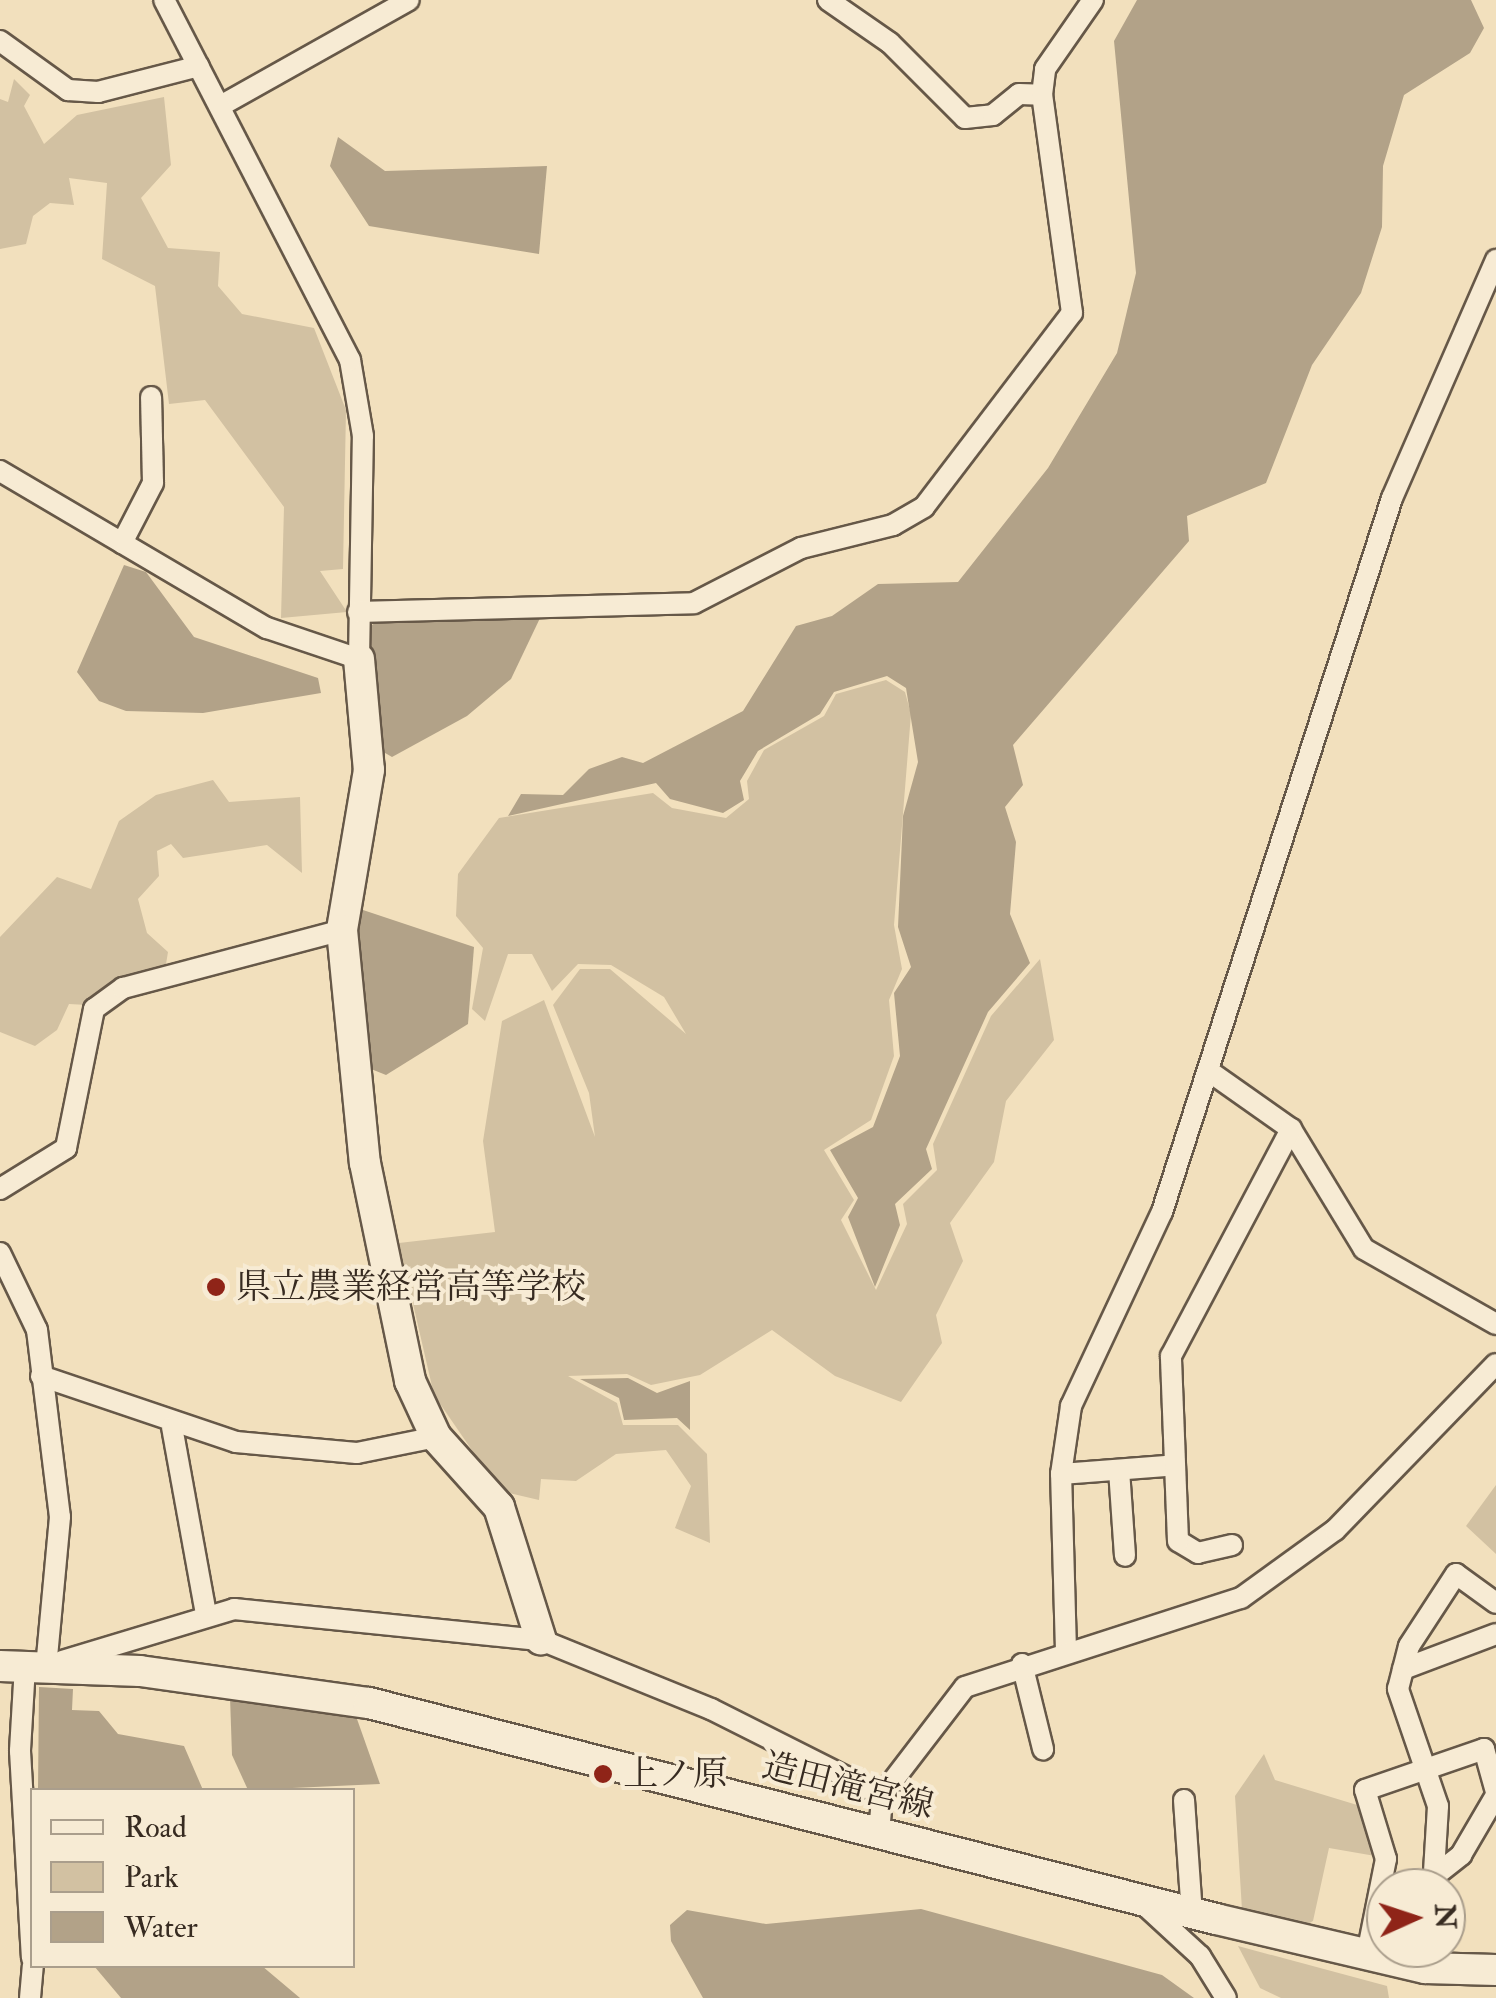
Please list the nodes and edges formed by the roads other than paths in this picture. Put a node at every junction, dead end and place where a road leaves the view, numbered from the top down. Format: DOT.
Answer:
graph roads {
  1 [pos="164,0"];
  2 [pos="410,0"];
  3 [pos="828,0"];
  4 [pos="1093,0"];
  5 [pos="0,41"];
  6 [pos="199,66"];
  7 [pos="1042,95"];
  8 [pos="222,105"];
  9 [pos="1496,260"];
  10 [pos="151,396"];
  11 [pos="0,471"];
  12 [pos="122,543"];
  13 [pos="358,612"];
  14 [pos="359,660"];
  15 [pos="342,930"];
  16 [pos="1213,1074"];
  17 [pos="1291,1129"];
  18 [pos="0,1189"];
  19 [pos="0,1252"];
  20 [pos="1496,1324"];
  21 [pos="1496,1364"];
  22 [pos="41,1376"];
  23 [pos="172,1427"];
  24 [pos="436,1437"];
  25 [pos="1166,1466"];
  26 [pos="1119,1470"];
  27 [pos="1061,1474"];
  28 [pos="1232,1545"];
  29 [pos="1125,1556"];
  30 [pos="1496,1603"];
  31 [pos="206,1614"];
  32 [pos="1496,1634"];
  33 [pos="542,1640"];
  34 [pos="1066,1651"];
  35 [pos="1022,1664"];
  36 [pos="24,1666"];
  37 [pos="1403,1670"];
  38 [pos="1044,1748"];
  39 [pos="1425,1769"];
  40 [pos="1496,1794"];
  41 [pos="882,1796"];
  42 [pos="1184,1800"];
  43 [pos="879,1832"];
  44 [pos="1384,1868"];
  45 [pos="1436,1868"];
  46 [pos="1448,1868"];
  47 [pos="30,1885"];
  48 [pos="1138,1898"];
  49 [pos="1192,1913"];
  50 [pos="1366,1954"];
  51 [pos="1466,1965"];
  52 [pos="33,1968"];
  53 [pos="1496,1970"];
  54 [pos="30,1998"];
  55 [pos="1226,1998"];
  1 -- 6 [label="street"];
  2 -- 8 [label="street"];
  3 -- 7 [label="street"];
  4 -- 7 [label="street"];
  5 -- 6 [label="street"];
  6 -- 8 [label="street"];
  7 -- 13 [label="street"];
  8 -- 13 [label="street"];
  9 -- 16 [label="street"];
  10 -- 12 [label="street"];
  11 -- 12 [label="street"];
  12 -- 14 [label="street"];
  13 -- 14 [label="street"];
  14 -- 15 [label="main road"];
  15 -- 18 [label="street"];
  15 -- 24 [label="main road"];
  16 -- 17 [label="street"];
  16 -- 27 [label="street"];
  17 -- 20 [label="street"];
  17 -- 28 [label="street"];
  19 -- 22 [label="street"];
  21 -- 34 [label="street"];
  22 -- 23 [label="street"];
  22 -- 36 [label="street"];
  23 -- 24 [label="street"];
  23 -- 31 [label="street"];
  24 -- 33 [label="main road"];
  25 -- 26 [label="street"];
  26 -- 27 [label="street"];
  26 -- 29 [label="street"];
  27 -- 34 [label="street"];
  30 -- 37 [label="street"];
  31 -- 33 [label="street"];
  31 -- 36 [label="street"];
  32 -- 37 [label="street"];
  33 -- 41 [label="street"];
  34 -- 35 [label="street"];
  35 -- 38 [label="street"];
  35 -- 41 [label="street"];
  36 -- 43 [label="main road, 造田滝宮線"];
  36 -- 47 [label="street"];
  37 -- 39 [label="street"];
  39 -- 40 [label="street"];
  39 -- 44 [label="street"];
  39 -- 45 [label="street"];
  40 -- 46 [label="street"];
  41 -- 43 [label="street"];
  42 -- 49 [label="street"];
  43 -- 48 [label="main road, 造田滝宮線"];
  48 -- 49 [label="main road, 造田滝宮線"];
  48 -- 55 [label="street"];
  49 -- 50 [label="main road, 造田滝宮線"];
  51 -- 53 [label="main road, 造田滝宮線"];
  52 -- 54 [label="street"];
}
